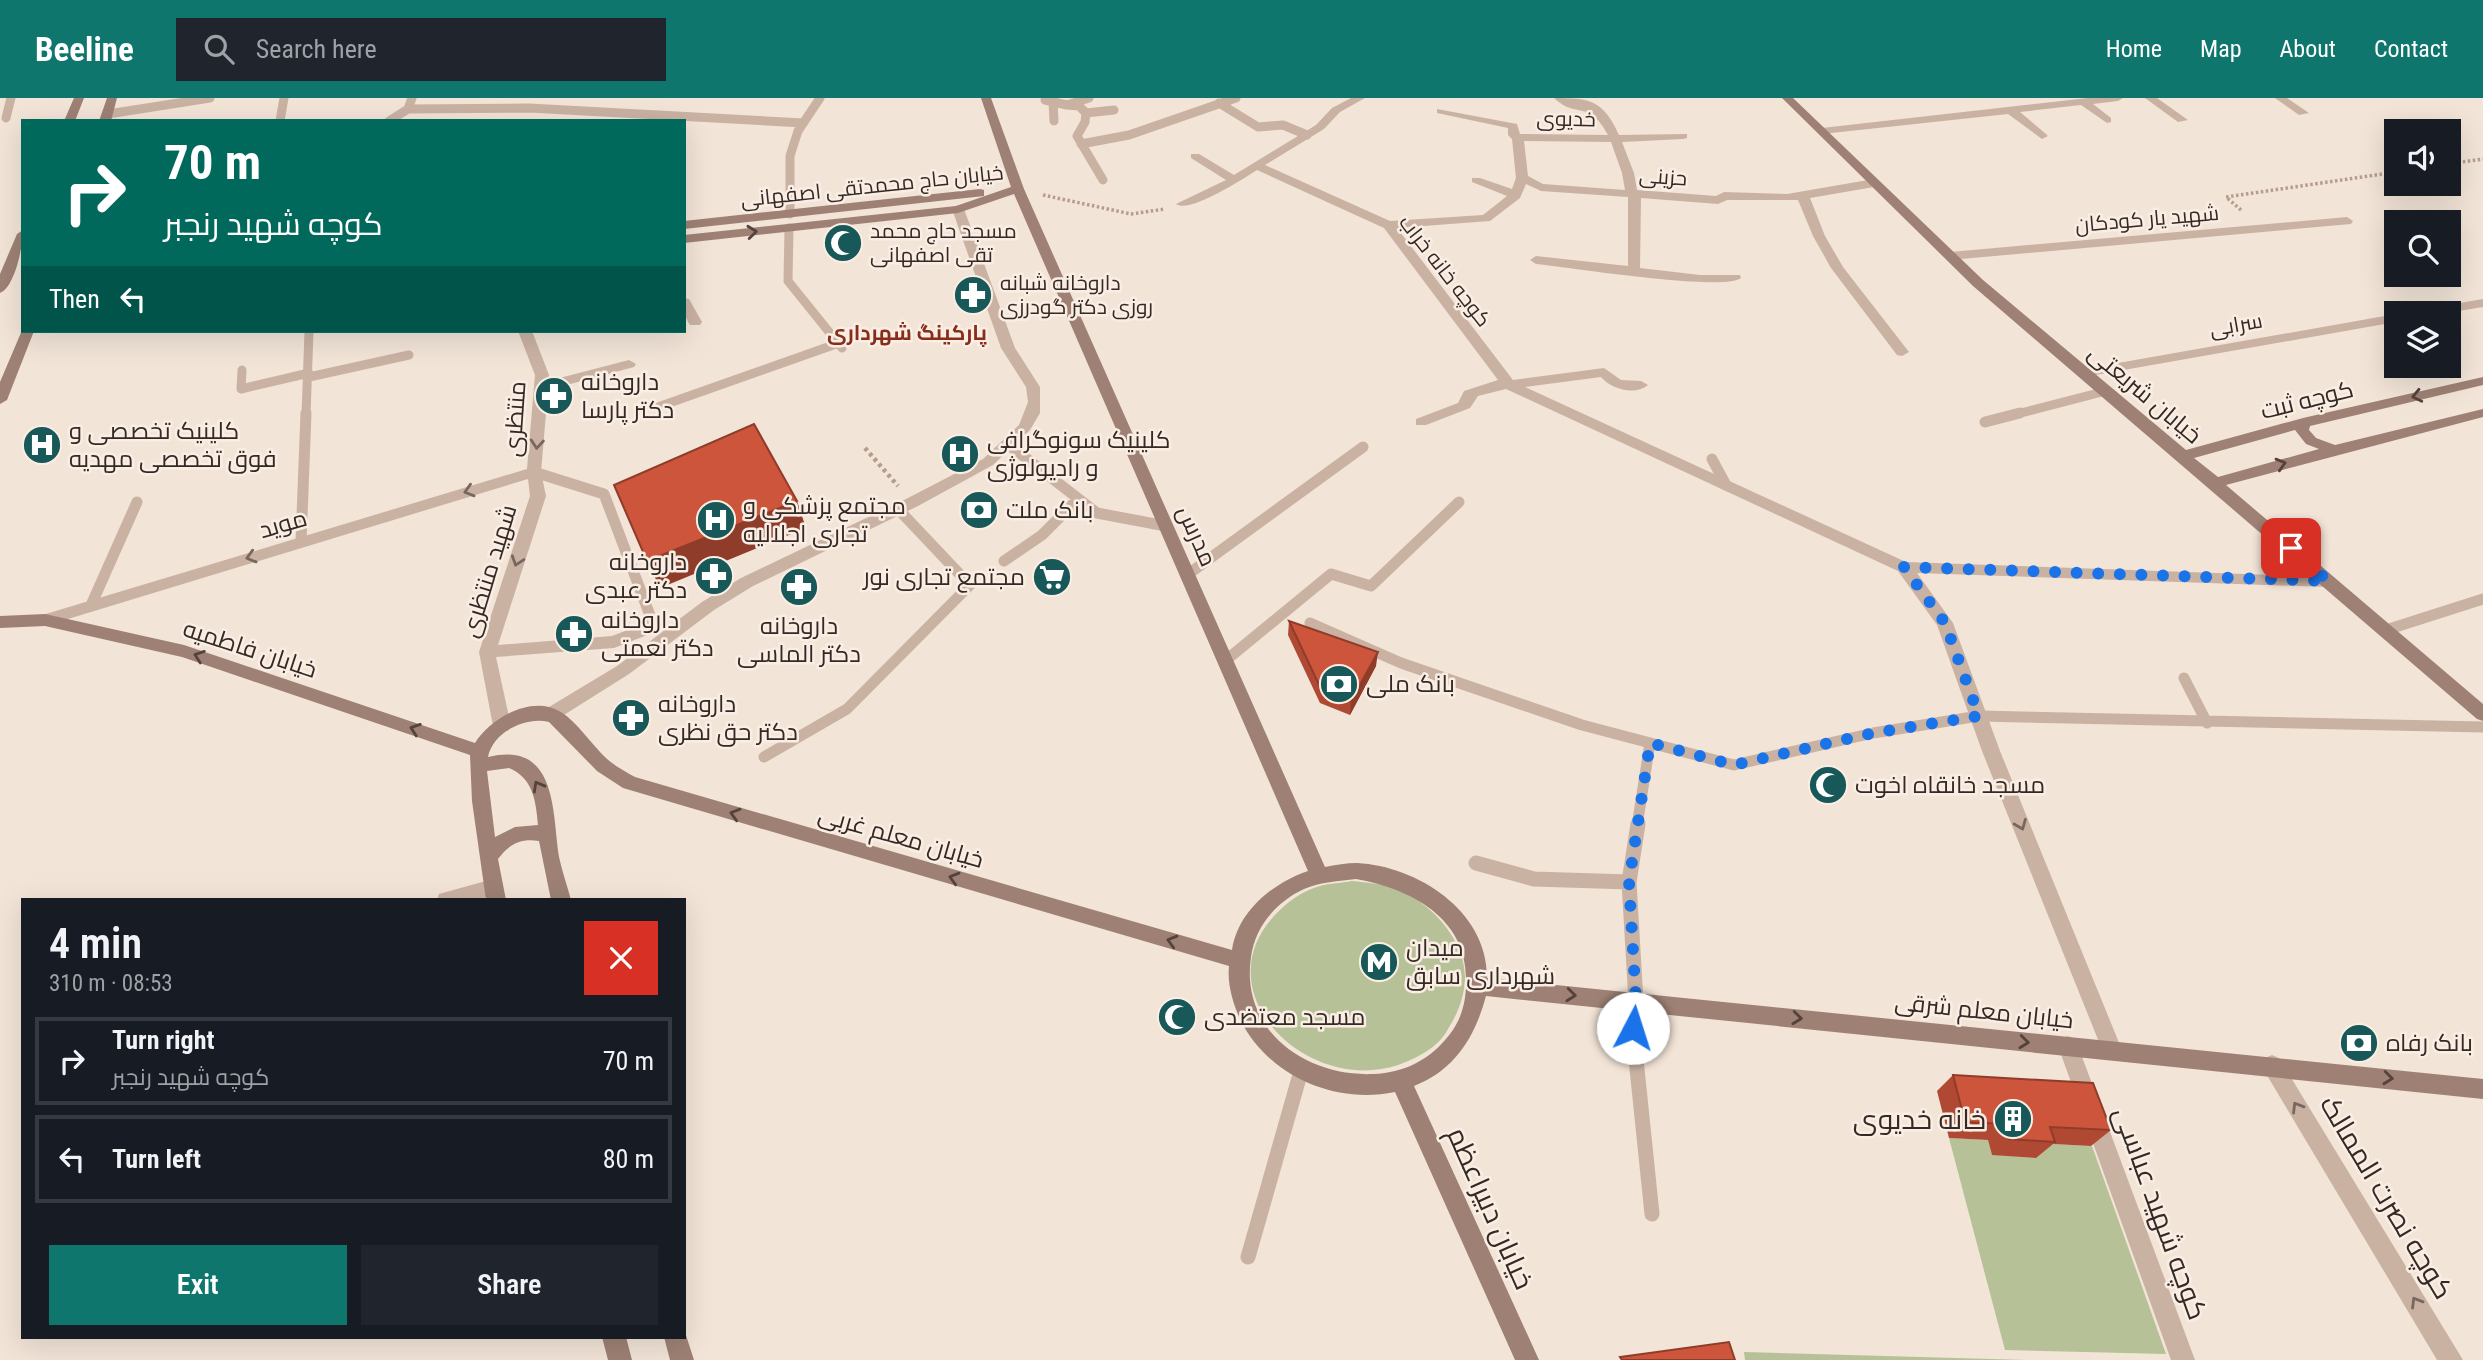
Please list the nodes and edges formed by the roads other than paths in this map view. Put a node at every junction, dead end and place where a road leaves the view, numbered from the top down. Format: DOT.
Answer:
graph roads {
  1 [pos="11,98"];
  2 [pos="79,98"];
  3 [pos="112,98"];
  4 [pos="210,98"];
  5 [pos="284,98"];
  6 [pos="412,98"];
  7 [pos="820,98"];
  8 [pos="1003,98"];
  9 [pos="1089,98"];
  10 [pos="1236,98"];
  11 [pos="1360,98"];
  12 [pos="1559,98"];
  13 [pos="1787,98"];
  14 [pos="2118,98"];
  15 [pos="2150,98"];
  16 [pos="2280,98"];
  17 [pos="1222,101"];
  18 [pos="988,102"];
  19 [pos="2084,102"];
  20 [pos="1067,104"];
  21 [pos="408,109"];
  22 [pos="1114,110"];
  23 [pos="2011,110"];
  24 [pos="1441,111"];
  25 [pos="1086,113"];
  26 [pos="2303,113"];
  27 [pos="106,117"];
  28 [pos="6,118"];
  29 [pos="70,119"];
  30 [pos="280,119"];
  31 [pos="392,119"];
  32 [pos="2107,120"];
  33 [pos="2182,120"];
  34 [pos="1054,121"];
  35 [pos="803,123"];
  36 [pos="1822,131"];
  37 [pos="1307,135"];
  38 [pos="1683,136"];
  39 [pos="2042,136"];
  40 [pos="1518,137"];
  41 [pos="1614,139"];
  42 [pos="1081,144"];
  43 [pos="1195,156"];
  44 [pos="1257,166"];
  45 [pos="1522,178"];
  46 [pos="1103,180"];
  47 [pos="1234,180"];
  48 [pos="1476,180"];
  49 [pos="1874,183"];
  50 [pos="1018,189"];
  51 [pos="1631,194"];
  52 [pos="1516,195"];
  53 [pos="1803,196"];
  54 [pos="1182,204"];
  55 [pos="958,209"];
  56 [pos="790,214"];
  57 [pos="2347,221"];
  58 [pos="686,225"];
  59 [pos="1388,225"];
  60 [pos="789,228"];
  61 [pos="21,239"];
  62 [pos="686,239"];
  63 [pos="1950,256"];
  64 [pos="1536,260"];
  65 [pos="1634,271"];
  66 [pos="1735,278"];
  67 [pos="0,289"];
  68 [pos="2483,303"];
  69 [pos="686,306"];
  70 [pos="2461,307"];
  71 [pos="2384,320"];
  72 [pos="695,322"];
  73 [pos="26,333"];
  74 [pos="309,333"];
  75 [pos="526,333"];
  76 [pos="1902,352"];
  77 [pos="409,355"];
  78 [pos="629,364"];
  79 [pos="242,370"];
  80 [pos="2084,373"];
  81 [pos="309,375"];
  82 [pos="2483,381"];
  83 [pos="1509,385"];
  84 [pos="1641,385"];
  85 [pos="541,387"];
  86 [pos="2106,391"];
  87 [pos="0,400"];
  88 [pos="658,407"];
  89 [pos="2483,414"];
  90 [pos="1421,422"];
  91 [pos="1985,422"];
  92 [pos="2303,423"];
  93 [pos="1009,445"];
  94 [pos="1363,447"];
  95 [pos="2334,450"];
  96 [pos="2183,456"];
  97 [pos="1713,459"];
  98 [pos="534,472"];
  99 [pos="2215,483"];
  100 [pos="1726,485"];
  101 [pos="1078,499"];
  102 [pos="137,502"];
  103 [pos="1459,502"];
  104 [pos="898,509"];
  105 [pos="1166,526"];
  106 [pos="301,542"];
  107 [pos="1004,561"];
  108 [pos="1904,567"];
  109 [pos="1187,575"];
  110 [pos="2328,581"];
  111 [pos="2483,599"];
  112 [pos="92,603"];
  113 [pos="45,620"];
  114 [pos="0,622"];
  115 [pos="1310,623"];
  116 [pos="654,625"];
  117 [pos="2386,631"];
  118 [pos="487,652"];
  119 [pos="1225,661"];
  120 [pos="2185,678"];
  121 [pos="2483,714"];
  122 [pos="550,715"];
  123 [pos="1979,716"];
  124 [pos="2207,723"];
  125 [pos="502,726"];
  126 [pos="2483,727"];
  127 [pos="1650,743"];
  128 [pos="764,757"];
  129 [pos="479,758"];
  130 [pos="548,836"];
  131 [pos="490,855"];
  132 [pos="1476,863"];
  133 [pos="1319,875"];
  134 [pos="1629,882"];
  135 [pos="494,893"];
  136 [pos="460,898"];
  137 [pos="561,898"];
  138 [pos="1238,960"];
  139 [pos="1479,986"];
  140 [pos="1633,1002"];
  141 [pos="2068,1046"];
  142 [pos="2112,1050"];
  143 [pos="2272,1065"];
  144 [pos="1301,1071"];
  145 [pos="1401,1081"];
  146 [pos="2483,1089"];
  147 [pos="1652,1214"];
  148 [pos="1248,1257"];
  149 [pos="615,1339"];
  150 [pos="677,1339"];
  151 [pos="620,1360"];
  152 [pos="682,1360"];
  153 [pos="1527,1360"];
  154 [pos="2183,1360"];
  155 [pos="2451,1360"];
  1 -- 28 [label="lane"];
  2 -- 29 [label="main road"];
  3 -- 27 [label="main road"];
  4 -- 27 [label="lane"];
  5 -- 30 [label="lane"];
  6 -- 21 [label="lane"];
  7 -- 35 [label="lane"];
  8 -- 18 [label="main road"];
  9 -- 20 [label="lane"];
  10 -- 17 [label="lane"];
  11 -- 37 [label="street"];
  12 -- 41 [label="street"];
  13 -- 36 [label="main road, خیابان شریعتی"];
  14 -- 19 [label="street"];
  15 -- 33 [label="street"];
  16 -- 26 [label="street"];
  17 -- 37 [label="lane"];
  17 -- 42 [label="lane"];
  18 -- 50 [label="main road, مدرس"];
  19 -- 23 [label="street"];
  19 -- 32 [label="street"];
  20 -- 25 [label="lane"];
  20 -- 34 [label="lane"];
  21 -- 31 [label="lane"];
  21 -- 35 [label="lane"];
  22 -- 25 [label="lane"];
  23 -- 36 [label="street"];
  23 -- 39 [label="street"];
  24 -- 40 [label="street"];
  25 -- 42 [label="lane"];
  35 -- 56 [label="lane"];
  36 -- 49 [label="main road, خیابان شریعتی"];
  37 -- 44 [label="street"];
  38 -- 41 [label="street, خدیوی"];
  40 -- 41 [label="street, خدیوی"];
  40 -- 45 [label="street, خدیوی"];
  41 -- 51 [label="street"];
  42 -- 46 [label="lane"];
  43 -- 47 [label="street"];
  44 -- 47 [label="street"];
  44 -- 59 [label="street, کوچه خانه خراب"];
  45 -- 51 [label="street, حزینی"];
  45 -- 52 [label="street, خدیوی"];
  47 -- 54 [label="street"];
  48 -- 52 [label="street"];
  49 -- 53 [label="street, حزینی"];
  49 -- 63 [label="main road, خیابان شریعتی"];
  50 -- 55 [label="main road, خیابان حاج محمدتقی اصفهانی"];
  50 -- 56 [label="main road, خیابان حاج محمدتقی اصفهانی"];
  50 -- 105 [label="main road, مدرس"];
  51 -- 53 [label="street, حزینی"];
  51 -- 65 [label="street"];
  52 -- 59 [label="street"];
  53 -- 76 [label="street"];
  55 -- 60 [label="main road, خیابان حاج محمدتقی اصفهانی"];
  55 -- 93 [label="street"];
  56 -- 58 [label="main road, خیابان حاج محمدتقی اصفهانی"];
  57 -- 63 [label="street, شهید یار کودکان"];
  59 -- 83 [label="street, کوچه خانه خراب"];
  62 -- 60 [label="main road, خیابان حاج محمدتقی اصفهانی, one-way"];
  60 -- 88 [label="lane"];
  61 -- 67 [label="main road"];
  63 -- 80 [label="main road, خیابان شریعتی"];
  64 -- 65 [label="street"];
  65 -- 66 [label="street"];
  68 -- 70 [label="street"];
  69 -- 72 [label="street"];
  71 -- 80 [label="street, سرابی"];
  73 -- 87 [label="main road"];
  74 -- 81 [label="lane"];
  75 -- 85 [label="street, منتظری"];
  77 -- 81 [label="lane"];
  78 -- 85 [label="street"];
  79 -- 81 [label="lane"];
  80 -- 86 [label="main road, خیابان شریعتی"];
  81 -- 106 [label="lane"];
  82 -- 92 [label="main road, کوچه ثبت, one-way"];
  83 -- 84 [label="street"];
  83 -- 90 [label="street"];
  83 -- 100 [label="street"];
  85 -- 98 [label="street, منتظری, one-way"];
  86 -- 91 [label="lane"];
  86 -- 96 [label="main road, خیابان شریعتی"];
  89 -- 95 [label="main road"];
  92 -- 95 [label="main road"];
  92 -- 96 [label="main road, کوچه ثبت"];
  93 -- 101 [label="lane"];
  93 -- 104 [label="street"];
  94 -- 109 [label="lane"];
  99 -- 95 [label="main road, one-way"];
  96 -- 99 [label="main road, خیابان شریعتی"];
  97 -- 100 [label="lane"];
  98 -- 106 [label="street, موید, one-way"];
  98 -- 116 [label="lane"];
  98 -- 118 [label="street, شهید منتظری, one-way"];
  99 -- 110 [label="main road, خیابان شریعتی"];
  100 -- 108 [label="street"];
  101 -- 105 [label="lane"];
  101 -- 107 [label="lane"];
  102 -- 112 [label="lane"];
  103 -- 119 [label="lane"];
  104 -- 122 [label="street"];
  104 -- 128 [label="lane"];
  105 -- 109 [label="main road, مدرس"];
  106 -- 112 [label="street, موید, one-way"];
  108 -- 110 [label="street"];
  108 -- 123 [label="street"];
  109 -- 119 [label="main road, مدرس"];
  110 -- 117 [label="main road, خیابان شریعتی"];
  111 -- 117 [label="lane"];
  112 -- 113 [label="street, موید"];
  113 -- 114 [label="main road, خیابان فاطمیه"];
  129 -- 113 [label="main road, خیابان فاطمیه, one-way"];
  115 -- 127 [label="lane"];
  116 -- 118 [label="street"];
  117 -- 121 [label="main road, خیابان شریعتی"];
  118 -- 125 [label="street, شهید منتظری"];
  119 -- 133 [label="main road, مدرس"];
  120 -- 124 [label="lane"];
  122 -- 125 [label="main road"];
  138 -- 122 [label="main road, خیابان معلم غربی, one-way"];
  123 -- 124 [label="lane"];
  123 -- 127 [label="lane"];
  123 -- 142 [label="street, one-way"];
  124 -- 126 [label="lane"];
  125 -- 129 [label="main road"];
  127 -- 134 [label="lane"];
  130 -- 129 [label="main road, one-way"];
  129 -- 131 [label="main road"];
  130 -- 131 [label="main road"];
  130 -- 137 [label="main road"];
  131 -- 135 [label="main road"];
  132 -- 134 [label="lane"];
  133 -- 138 [label="main road"];
  133 -- 139 [label="main road"];
  134 -- 140 [label="lane"];
  135 -- 136 [label="street"];
  138 -- 144 [label="main road"];
  139 -- 140 [label="main road, خیابان معلم شرقی, one-way"];
  139 -- 145 [label="main road"];
  140 -- 141 [label="main road, خیابان معلم شرقی, one-way"];
  140 -- 147 [label="lane"];
  141 -- 142 [label="main road, خیابان معلم شرقی"];
  141 -- 154 [label="street, کوچه شهید عباسی"];
  142 -- 143 [label="main road, خیابان معلم شرقی"];
  143 -- 146 [label="main road, خیابان معلم شرقی, one-way"];
  155 -- 143 [label="street, کوچه نصرت الممالک, one-way"];
  144 -- 145 [label="main road"];
  144 -- 148 [label="lane"];
  145 -- 153 [label="main road, خیابان دبیراعظم"];
  149 -- 151 [label="main road"];
  150 -- 152 [label="main road"];
}
